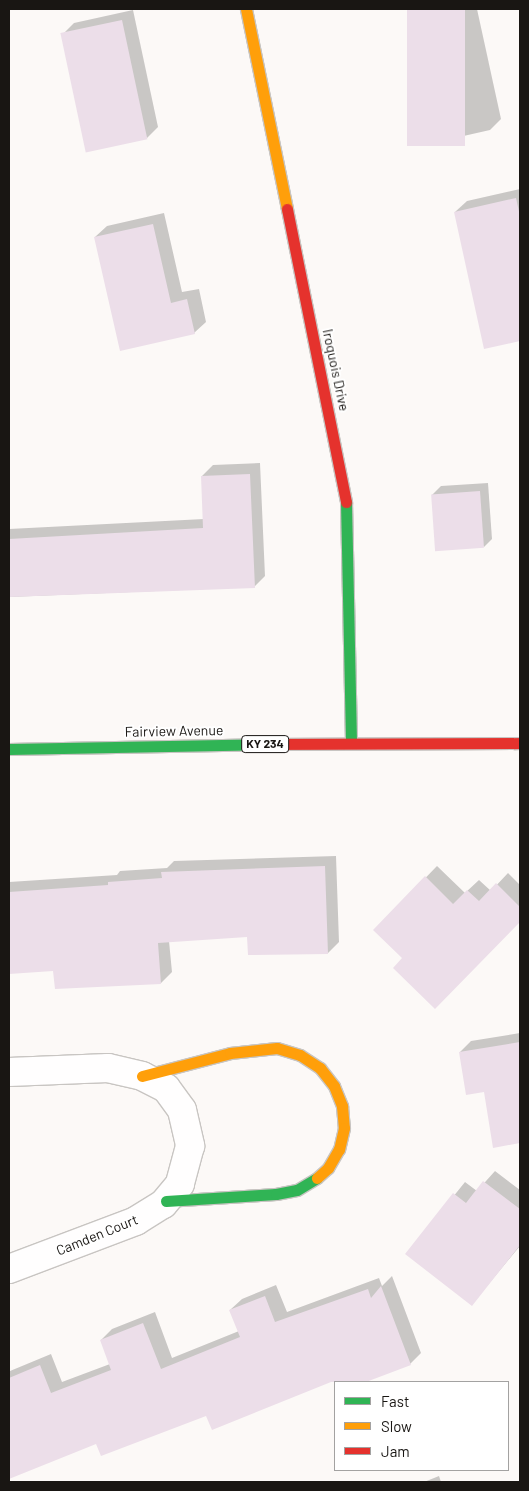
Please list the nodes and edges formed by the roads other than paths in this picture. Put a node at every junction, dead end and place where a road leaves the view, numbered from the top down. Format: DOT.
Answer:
graph roads {
  1 [pos="246,9"];
  2 [pos="351,743"];
  3 [pos="520,743"];
  4 [pos="9,748"];
  5 [pos="9,1072"];
  6 [pos="142,1076"];
  7 [pos="166,1200"];
  8 [pos="9,1269"];
  1 -- 2 [label="street, Iroquois Drive"];
  2 -- 3 [label="street, Fairview Avenue / KY 234"];
  2 -- 4 [label="street, Fairview Avenue / KY 234"];
  5 -- 6 [label="street, Camden Court"];
  6 -- 7 [label="street, Camden Court"];
  6 -- 7 [label="street"];
  7 -- 8 [label="street, Camden Court"];
}
